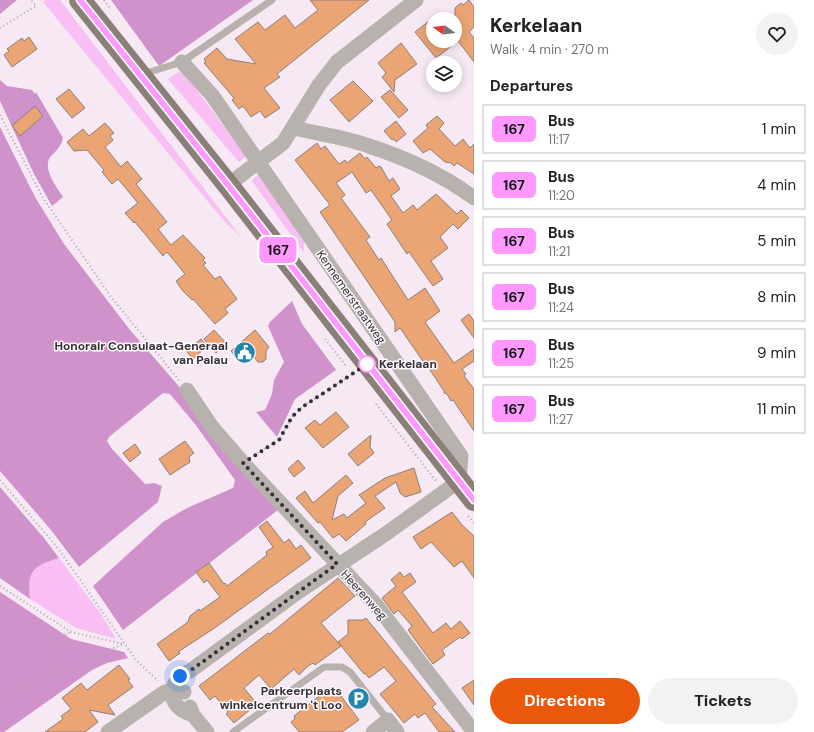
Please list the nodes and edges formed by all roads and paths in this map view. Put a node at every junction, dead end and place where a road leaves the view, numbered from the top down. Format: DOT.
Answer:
graph roads {
  1 [pos="31,0"];
  2 [pos="80,0"];
  3 [pos="272,0"];
  4 [pos="416,0"];
  5 [pos="0,28"];
  6 [pos="182,62"];
  7 [pos="139,76"];
  8 [pos="0,115"];
  9 [pos="294,128"];
  10 [pos="258,162"];
  11 [pos="228,185"];
  12 [pos="474,198"];
  13 [pos="352,374"];
  14 [pos="187,390"];
  15 [pos="243,463"];
  16 [pos="0,480"];
  17 [pos="459,481"];
  18 [pos="474,500"];
  19 [pos="337,564"];
  20 [pos="0,586"];
  21 [pos="71,632"];
  22 [pos="124,644"];
  23 [pos="56,674"];
  24 [pos="174,691"];
  25 [pos="0,698"];
  26 [pos="393,726"];
  27 [pos="108,732"];
  28 [pos="207,732"];
  29 [pos="234,732"];
  30 [pos="373,732"];
  31 [pos="474,732"];
  1 -- 5 [label="path"];
  2 -- 7 [label="main road"];
  3 -- 6 [label="lane"];
  4 -- 9 [label="street"];
  6 -- 7 [label="lane"];
  6 -- 10 [label="street, Kennemerstraatweg"];
  7 -- 11 [label="main road"];
  8 -- 14 [label="path"];
  9 -- 10 [label="street"];
  9 -- 12 [label="street"];
  10 -- 11 [label="street"];
  10 -- 17 [label="street, Kennemerstraatweg"];
  11 -- 17 [label="main road"];
  13 -- 15 [label="path"];
  14 -- 15 [label="street, Heerenweg"];
  15 -- 19 [label="street, Heerenweg"];
  16 -- 22 [label="path"];
  17 -- 18 [label="main road"];
  17 -- 19 [label="street"];
  19 -- 24 [label="street"];
  19 -- 31 [label="street, Heerenweg"];
  20 -- 21 [label="path"];
  21 -- 22 [label="path"];
  21 -- 23 [label="path"];
  22 -- 23 [label="path"];
  22 -- 24 [label="path"];
  23 -- 25 [label="path"];
  24 -- 27 [label="street"];
  24 -- 28 [label="street"];
  26 -- 29 [label="lane"];
  26 -- 30 [label="street"];
}
